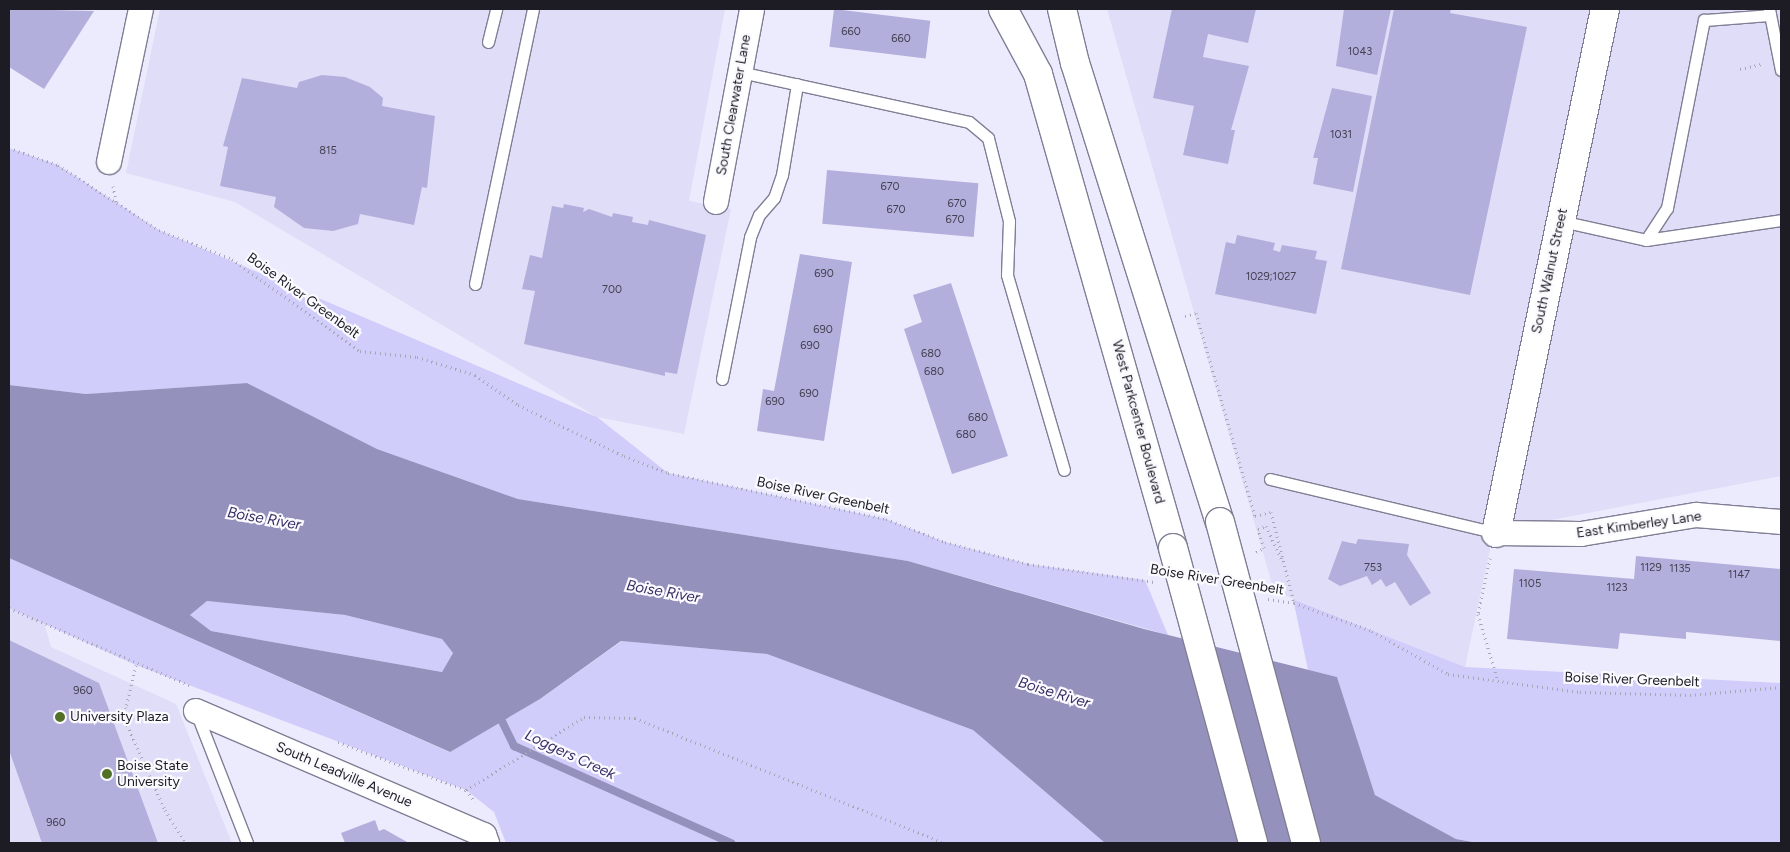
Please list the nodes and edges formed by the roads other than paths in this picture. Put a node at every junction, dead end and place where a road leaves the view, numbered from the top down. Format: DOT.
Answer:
graph roads {
  1 [pos="141,9"];
  2 [pos="496,9"];
  3 [pos="533,9"];
  4 [pos="752,9"];
  5 [pos="1003,9"];
  6 [pos="1062,9"];
  7 [pos="1605,9"];
  8 [pos="1769,12"];
  9 [pos="488,42"];
  10 [pos="1781,70"];
  11 [pos="740,72"];
  12 [pos="797,84"];
  13 [pos="109,162"];
  14 [pos="716,202"];
  15 [pos="1781,220"];
  16 [pos="1561,221"];
  17 [pos="1646,240"];
  18 [pos="475,284"];
  19 [pos="722,379"];
  20 [pos="1064,470"];
  21 [pos="1270,479"];
  22 [pos="1781,522"];
  23 [pos="1496,533"];
  24 [pos="196,711"];
  25 [pos="247,843"];
  26 [pos="487,843"];
  27 [pos="1253,843"];
  28 [pos="1306,843"];
  1 -- 13 [label="street"];
  2 -- 9 [label="lane"];
  3 -- 18 [label="lane"];
  4 -- 11 [label="street, South Clearwater Lane"];
  5 -- 27 [label="main road, West Parkcenter Boulevard, bridge"];
  6 -- 28 [label="main road, bridge"];
  7 -- 16 [label="main road, South Walnut Street"];
  8 -- 10 [label="lane"];
  8 -- 17 [label="lane"];
  11 -- 12 [label="lane"];
  11 -- 14 [label="street, South Clearwater Lane"];
  12 -- 19 [label="lane"];
  12 -- 20 [label="lane"];
  15 -- 17 [label="lane"];
  16 -- 17 [label="lane"];
  16 -- 23 [label="main road, South Walnut Street"];
  21 -- 23 [label="lane"];
  22 -- 23 [label="street, East Kimberley Lane"];
  24 -- 25 [label="lane"];
  24 -- 26 [label="street, South Leadville Avenue"];
}
